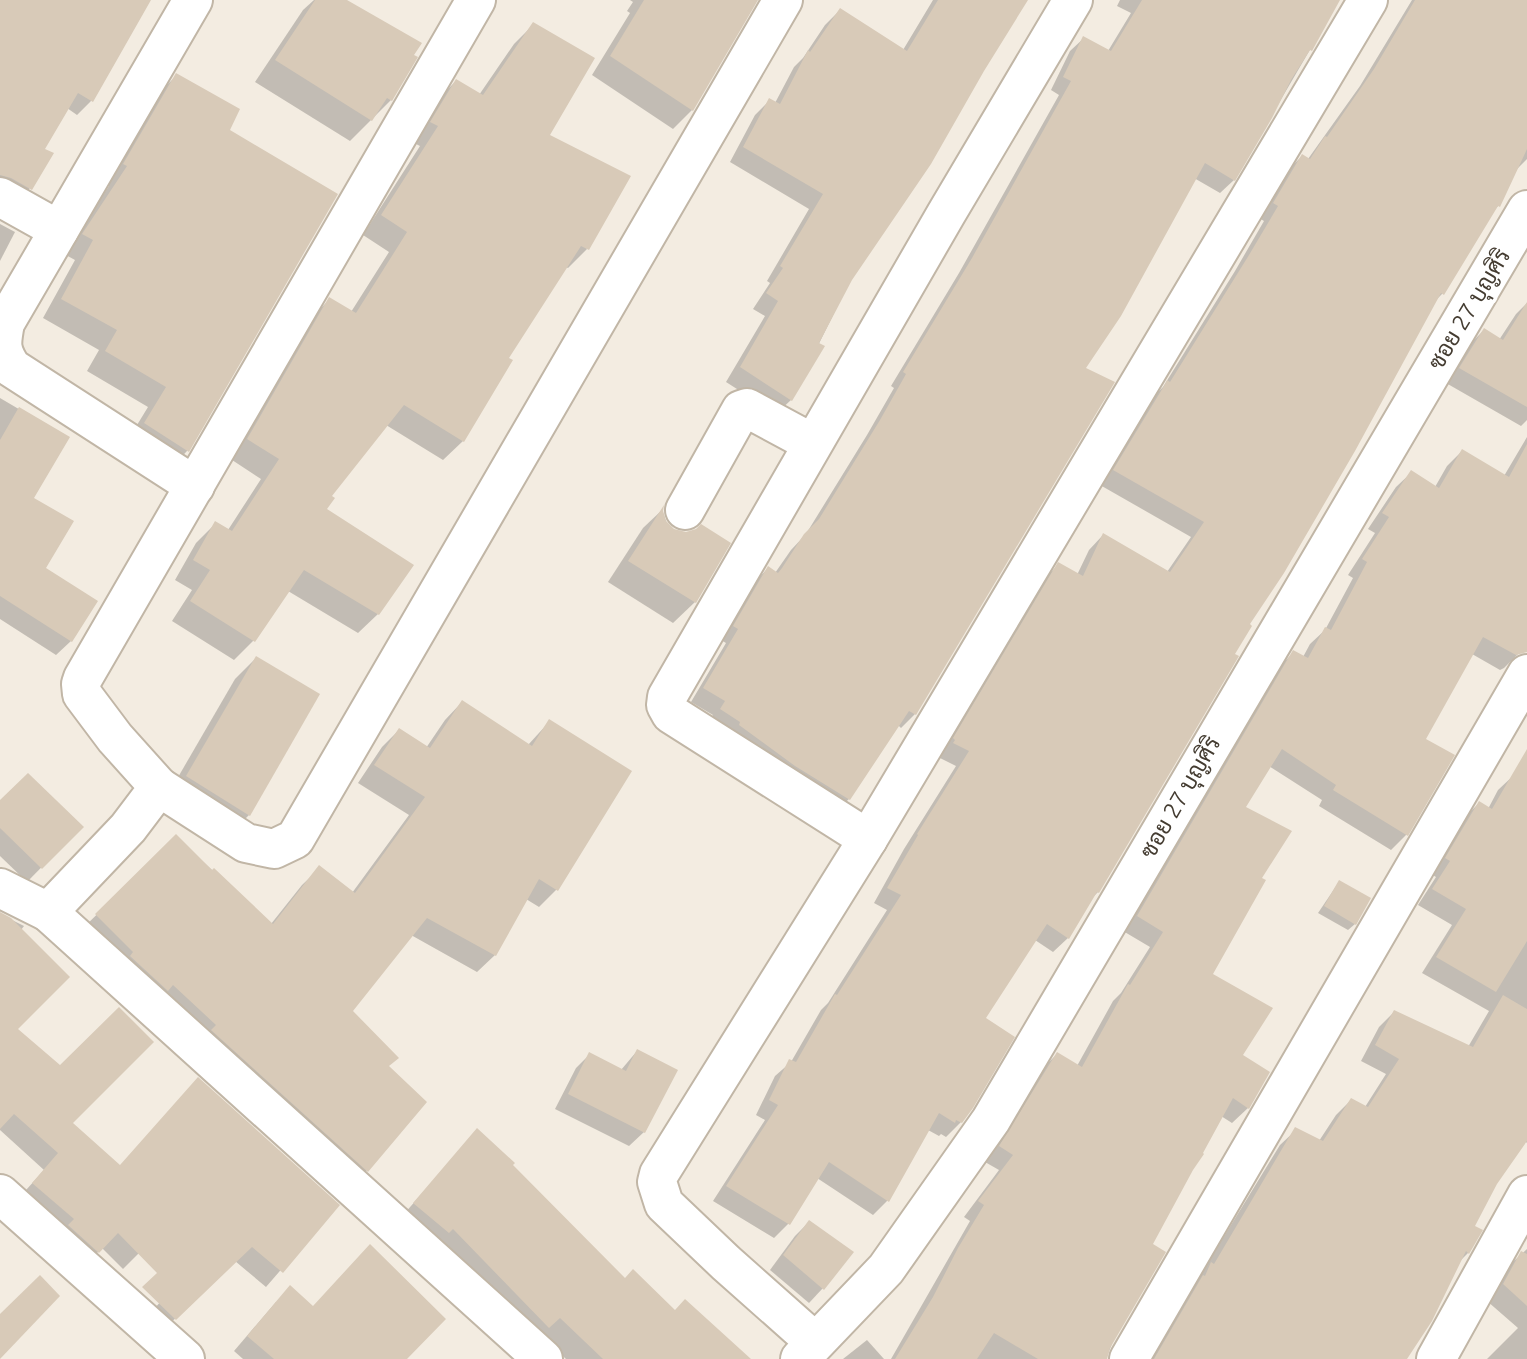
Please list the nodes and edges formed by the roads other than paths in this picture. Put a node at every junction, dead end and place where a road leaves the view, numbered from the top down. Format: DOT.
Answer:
graph roads {
  1 [pos="193,0"];
  2 [pos="475,0"];
  3 [pos="783,0"];
  4 [pos="1073,0"];
  5 [pos="1368,0"];
  6 [pos="0,197"];
  7 [pos="1527,211"];
  8 [pos="59,230"];
  9 [pos="812,443"];
  10 [pos="195,486"];
  11 [pos="685,510"];
  12 [pos="1527,674"];
  13 [pos="159,787"];
  14 [pos="868,839"];
  15 [pos="0,888"];
  16 [pos="48,912"];
  17 [pos="0,1194"];
  18 [pos="1527,1195"];
  19 [pos="808,1351"];
  20 [pos="185,1359"];
  21 [pos="542,1359"];
  22 [pos="1129,1359"];
  23 [pos="1436,1359"];
  1 -- 8 [label="street"];
  2 -- 10 [label="street"];
  3 -- 13 [label="street"];
  4 -- 9 [label="street"];
  5 -- 14 [label="street"];
  6 -- 8 [label="street"];
  7 -- 19 [label="street, ซอย 27 บุญศิริ"];
  8 -- 10 [label="street"];
  9 -- 11 [label="street"];
  9 -- 14 [label="street"];
  10 -- 13 [label="street"];
  12 -- 22 [label="street"];
  13 -- 16 [label="street"];
  14 -- 19 [label="street"];
  15 -- 16 [label="street"];
  16 -- 21 [label="street"];
  17 -- 20 [label="street"];
  18 -- 23 [label="street"];
}
